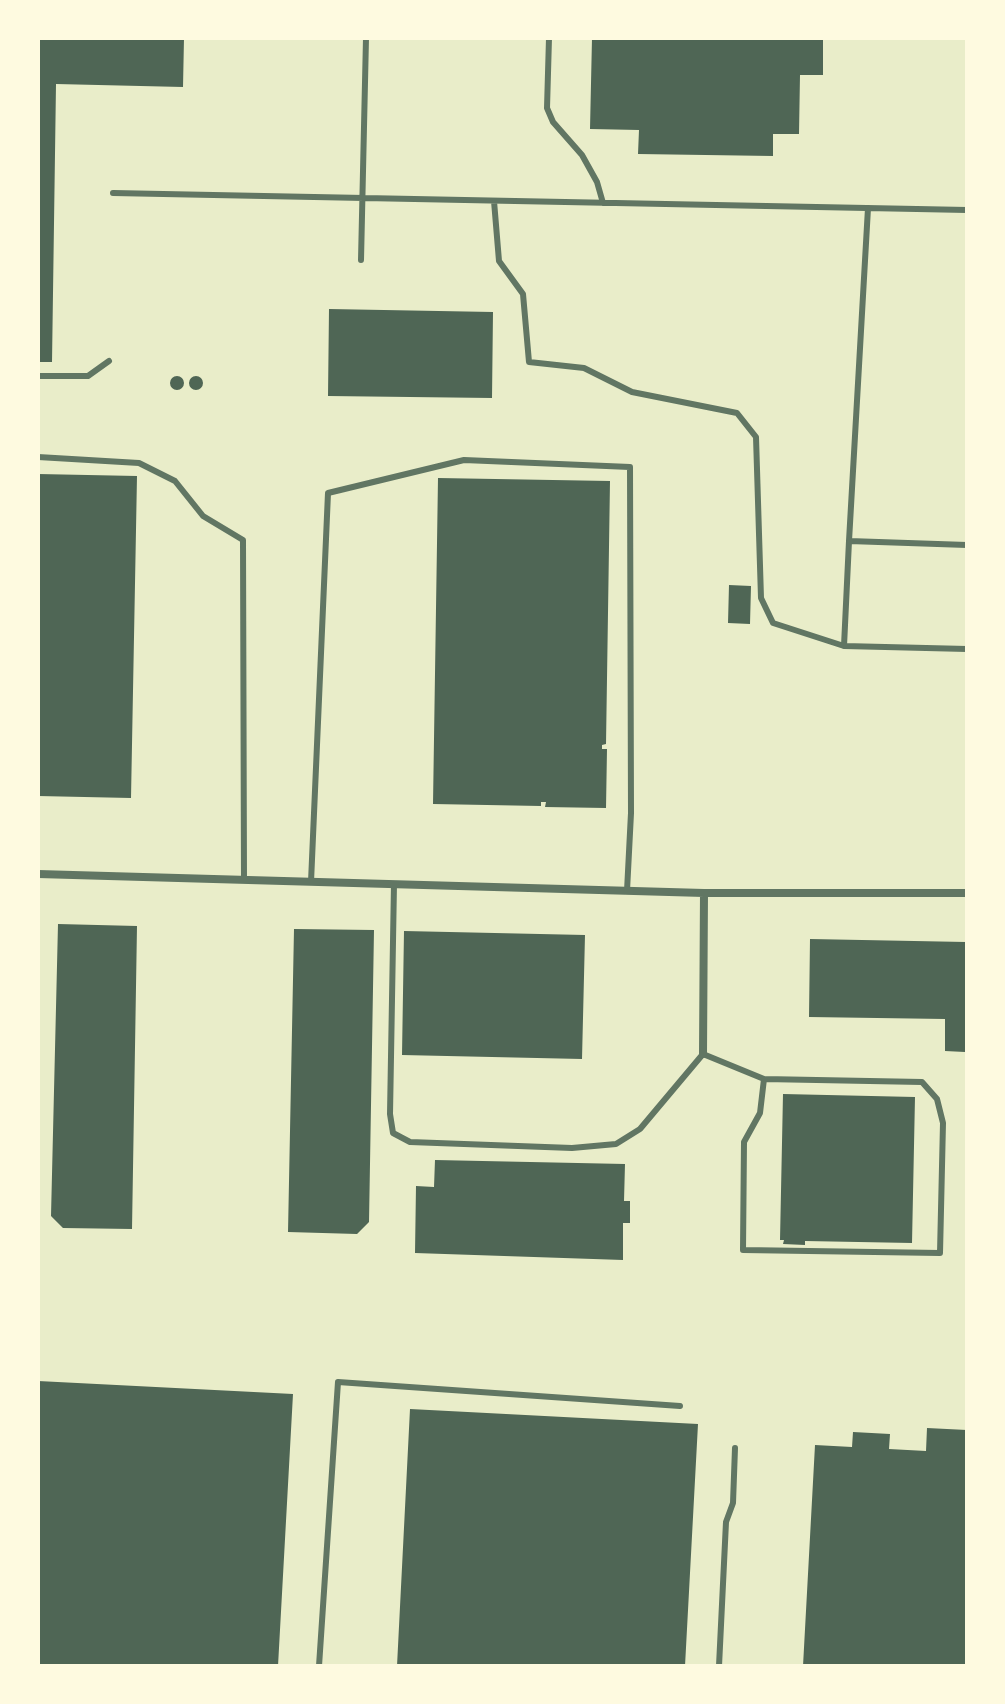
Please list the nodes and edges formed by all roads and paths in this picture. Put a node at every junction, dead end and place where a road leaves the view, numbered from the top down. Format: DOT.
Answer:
graph roads {
  1 [pos="366,38"];
  2 [pos="549,38"];
  3 [pos="113,193"];
  4 [pos="363,199"];
  5 [pos="494,201"];
  6 [pos="603,203"];
  7 [pos="868,208"];
  8 [pos="967,210"];
  9 [pos="361,260"];
  10 [pos="109,361"];
  11 [pos="38,376"];
  12 [pos="38,457"];
  13 [pos="849,541"];
  14 [pos="967,545"];
  15 [pos="844,646"];
  16 [pos="967,649"];
  17 [pos="38,874"];
  18 [pos="244,880"];
  19 [pos="311,882"];
  20 [pos="394,884"];
  21 [pos="627,891"];
  22 [pos="704,893"];
  23 [pos="967,893"];
  24 [pos="703,1054"];
  25 [pos="764,1079"];
  26 [pos="680,1406"];
  27 [pos="735,1448"];
  28 [pos="319,1666"];
  29 [pos="719,1666"];
  1 -- 4 [label="lane"];
  2 -- 6 [label="lane"];
  3 -- 4 [label="lane"];
  4 -- 5 [label="lane"];
  4 -- 9 [label="lane"];
  5 -- 6 [label="lane"];
  5 -- 15 [label="lane"];
  6 -- 7 [label="lane"];
  7 -- 8 [label="lane"];
  7 -- 13 [label="lane"];
  10 -- 11 [label="lane"];
  12 -- 18 [label="lane"];
  13 -- 14 [label="lane"];
  13 -- 15 [label="lane"];
  15 -- 16 [label="lane"];
  17 -- 18 [label="street"];
  18 -- 19 [label="street"];
  19 -- 20 [label="street"];
  19 -- 21 [label="lane"];
  20 -- 21 [label="street"];
  20 -- 24 [label="lane"];
  21 -- 22 [label="street"];
  22 -- 23 [label="street"];
  22 -- 24 [label="street"];
  24 -- 25 [label="lane"];
  25 -- 25 [label="lane"];
  26 -- 28 [label="lane"];
  27 -- 29 [label="lane"];
}
